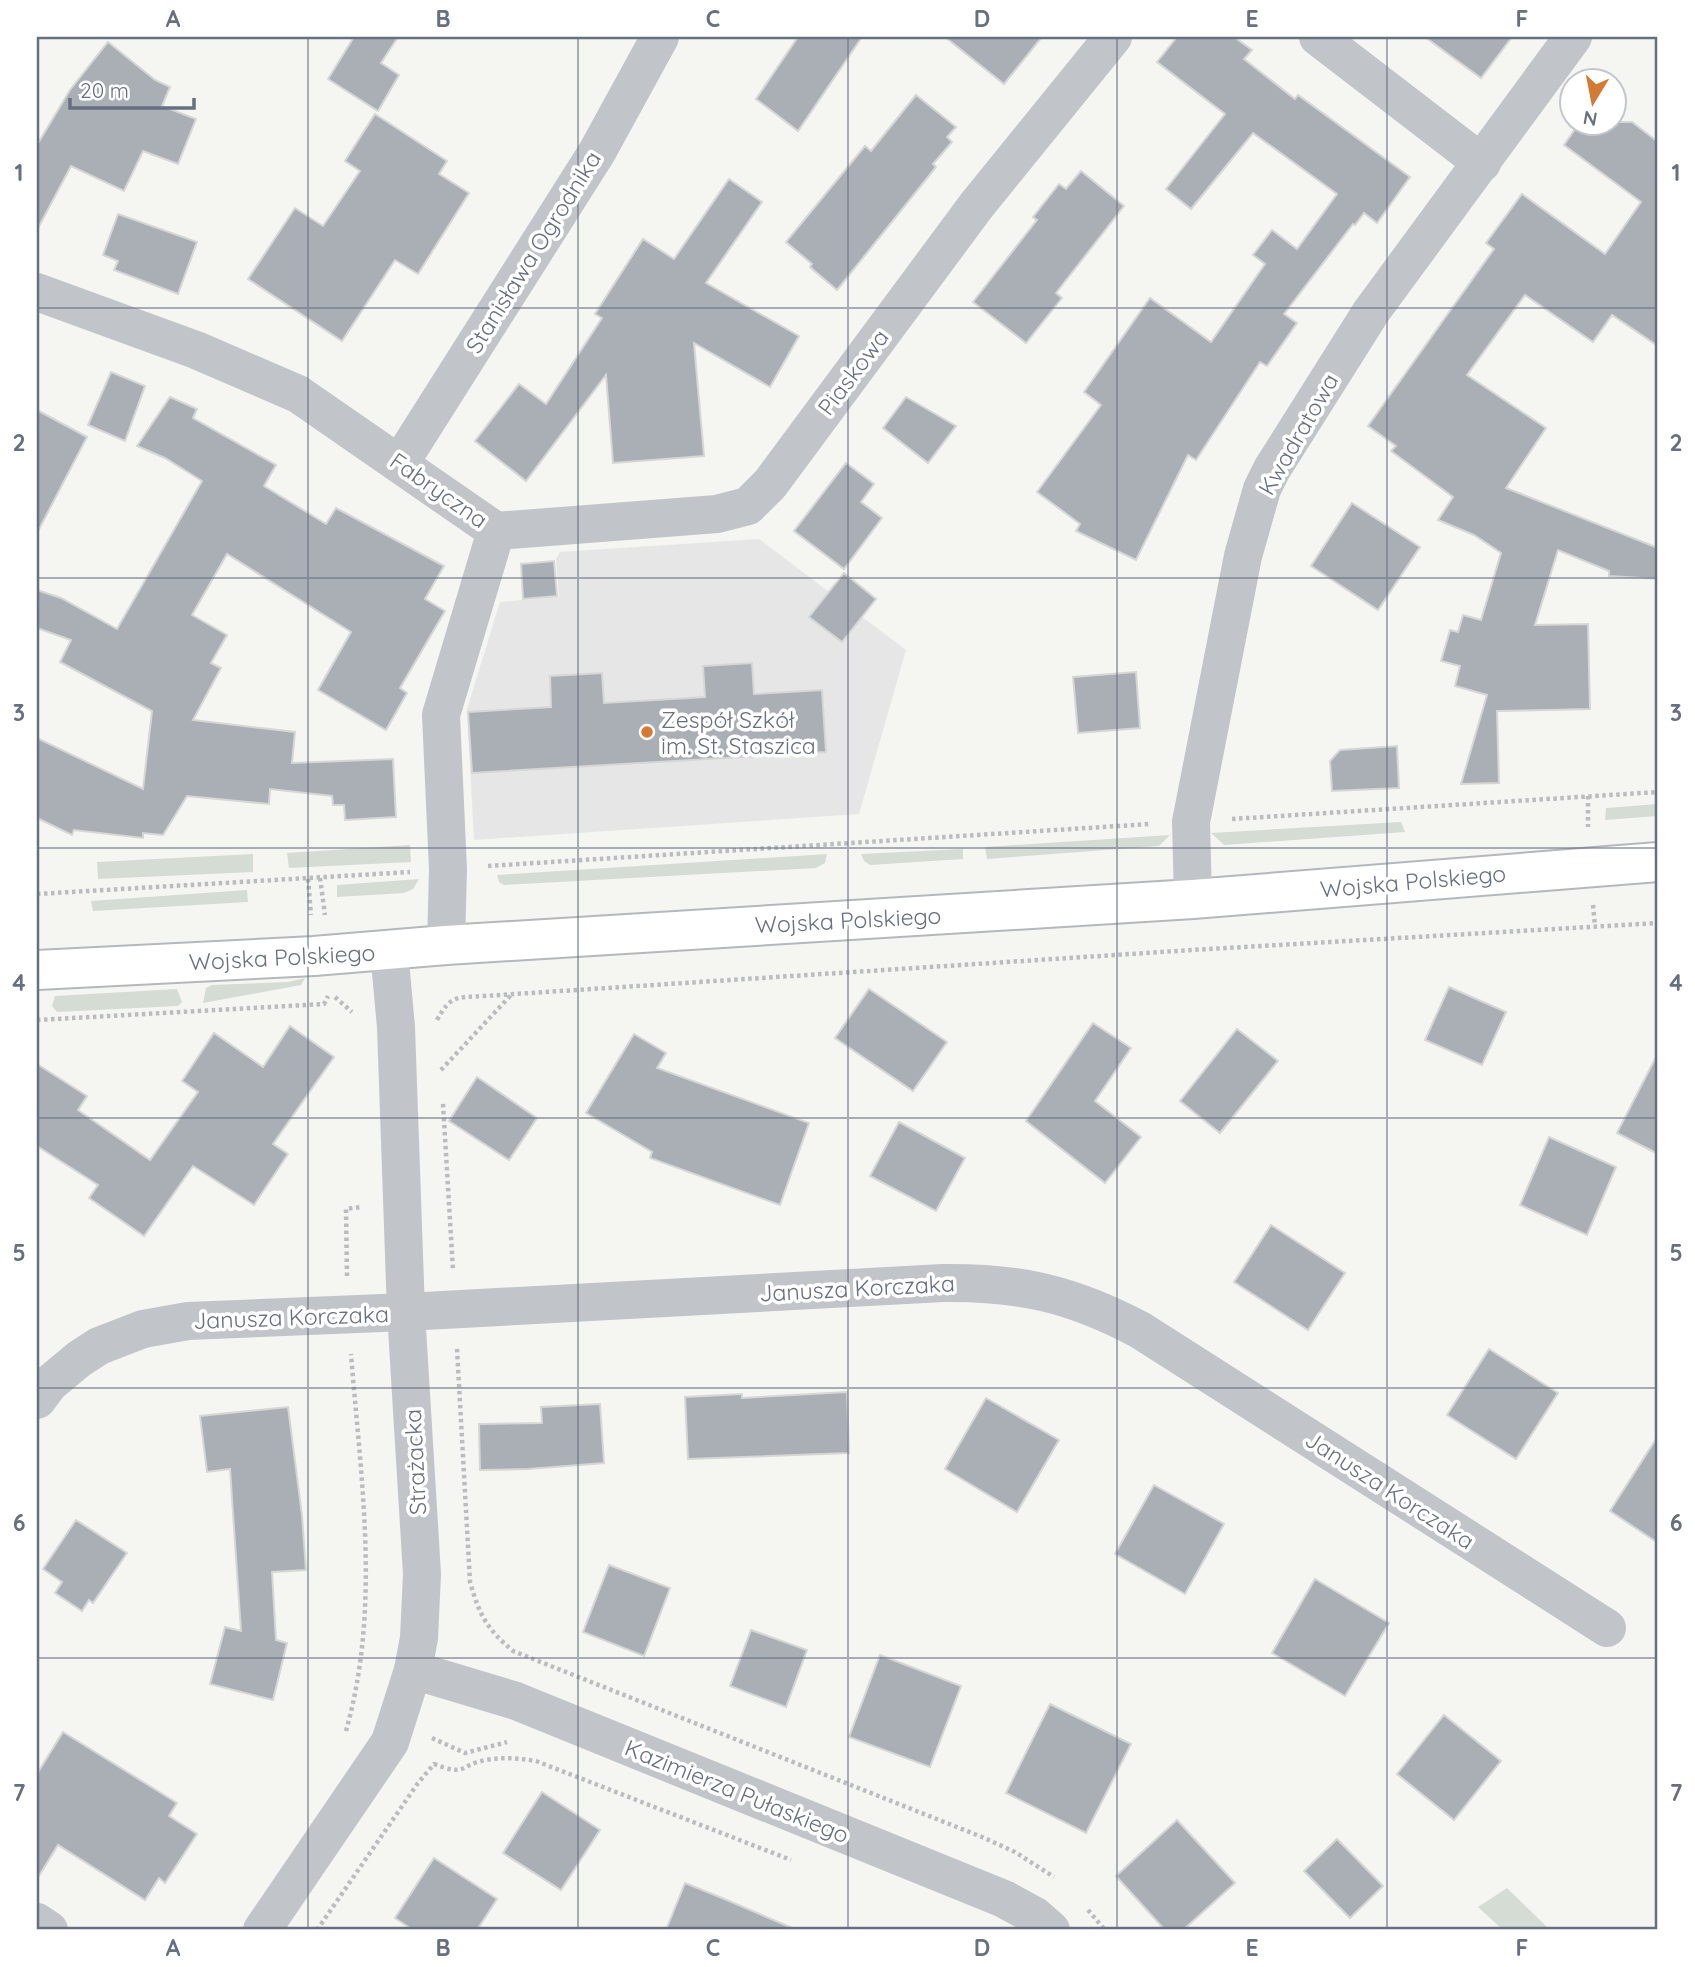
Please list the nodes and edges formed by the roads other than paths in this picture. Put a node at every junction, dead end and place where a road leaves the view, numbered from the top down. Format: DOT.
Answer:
graph roads {
  1 [pos="660,37"];
  2 [pos="1113,37"];
  3 [pos="1318,37"];
  4 [pos="1573,37"];
  5 [pos="1482,163"];
  6 [pos="37,292"];
  7 [pos="400,463"];
  8 [pos="496,531"];
  9 [pos="1658,863"];
  10 [pos="1192,899"];
  11 [pos="446,945"];
  12 [pos="389,950"];
  13 [pos="37,970"];
  14 [pos="406,1312"];
  15 [pos="37,1399"];
  16 [pos="1607,1628"];
  17 [pos="413,1670"];
  18 [pos="37,1922"];
  19 [pos="49,1930"];
  20 [pos="262,1930"];
  21 [pos="1051,1930"];
  1 -- 7 [label="street, Stanisława Ogrodnika"];
  2 -- 8 [label="street, Piaskowa"];
  3 -- 5 [label="street"];
  4 -- 5 [label="street, Kwadratowa"];
  5 -- 10 [label="street, Kwadratowa"];
  6 -- 7 [label="street, Fabryczna"];
  7 -- 8 [label="street, Fabryczna"];
  8 -- 11 [label="street, Fabryczna"];
  9 -- 10 [label="main road, Wojska Polskiego"];
  10 -- 11 [label="main road, Wojska Polskiego"];
  11 -- 12 [label="main road, Wojska Polskiego"];
  12 -- 13 [label="main road, Wojska Polskiego"];
  12 -- 14 [label="street, Strażacka"];
  14 -- 15 [label="street, Janusza Korczaka"];
  14 -- 16 [label="street, Janusza Korczaka"];
  14 -- 17 [label="street, Strażacka"];
  17 -- 20 [label="street, Strażacka"];
  17 -- 21 [label="street, Kazimierza Pułaskiego"];
  18 -- 19 [label="street"];
}
